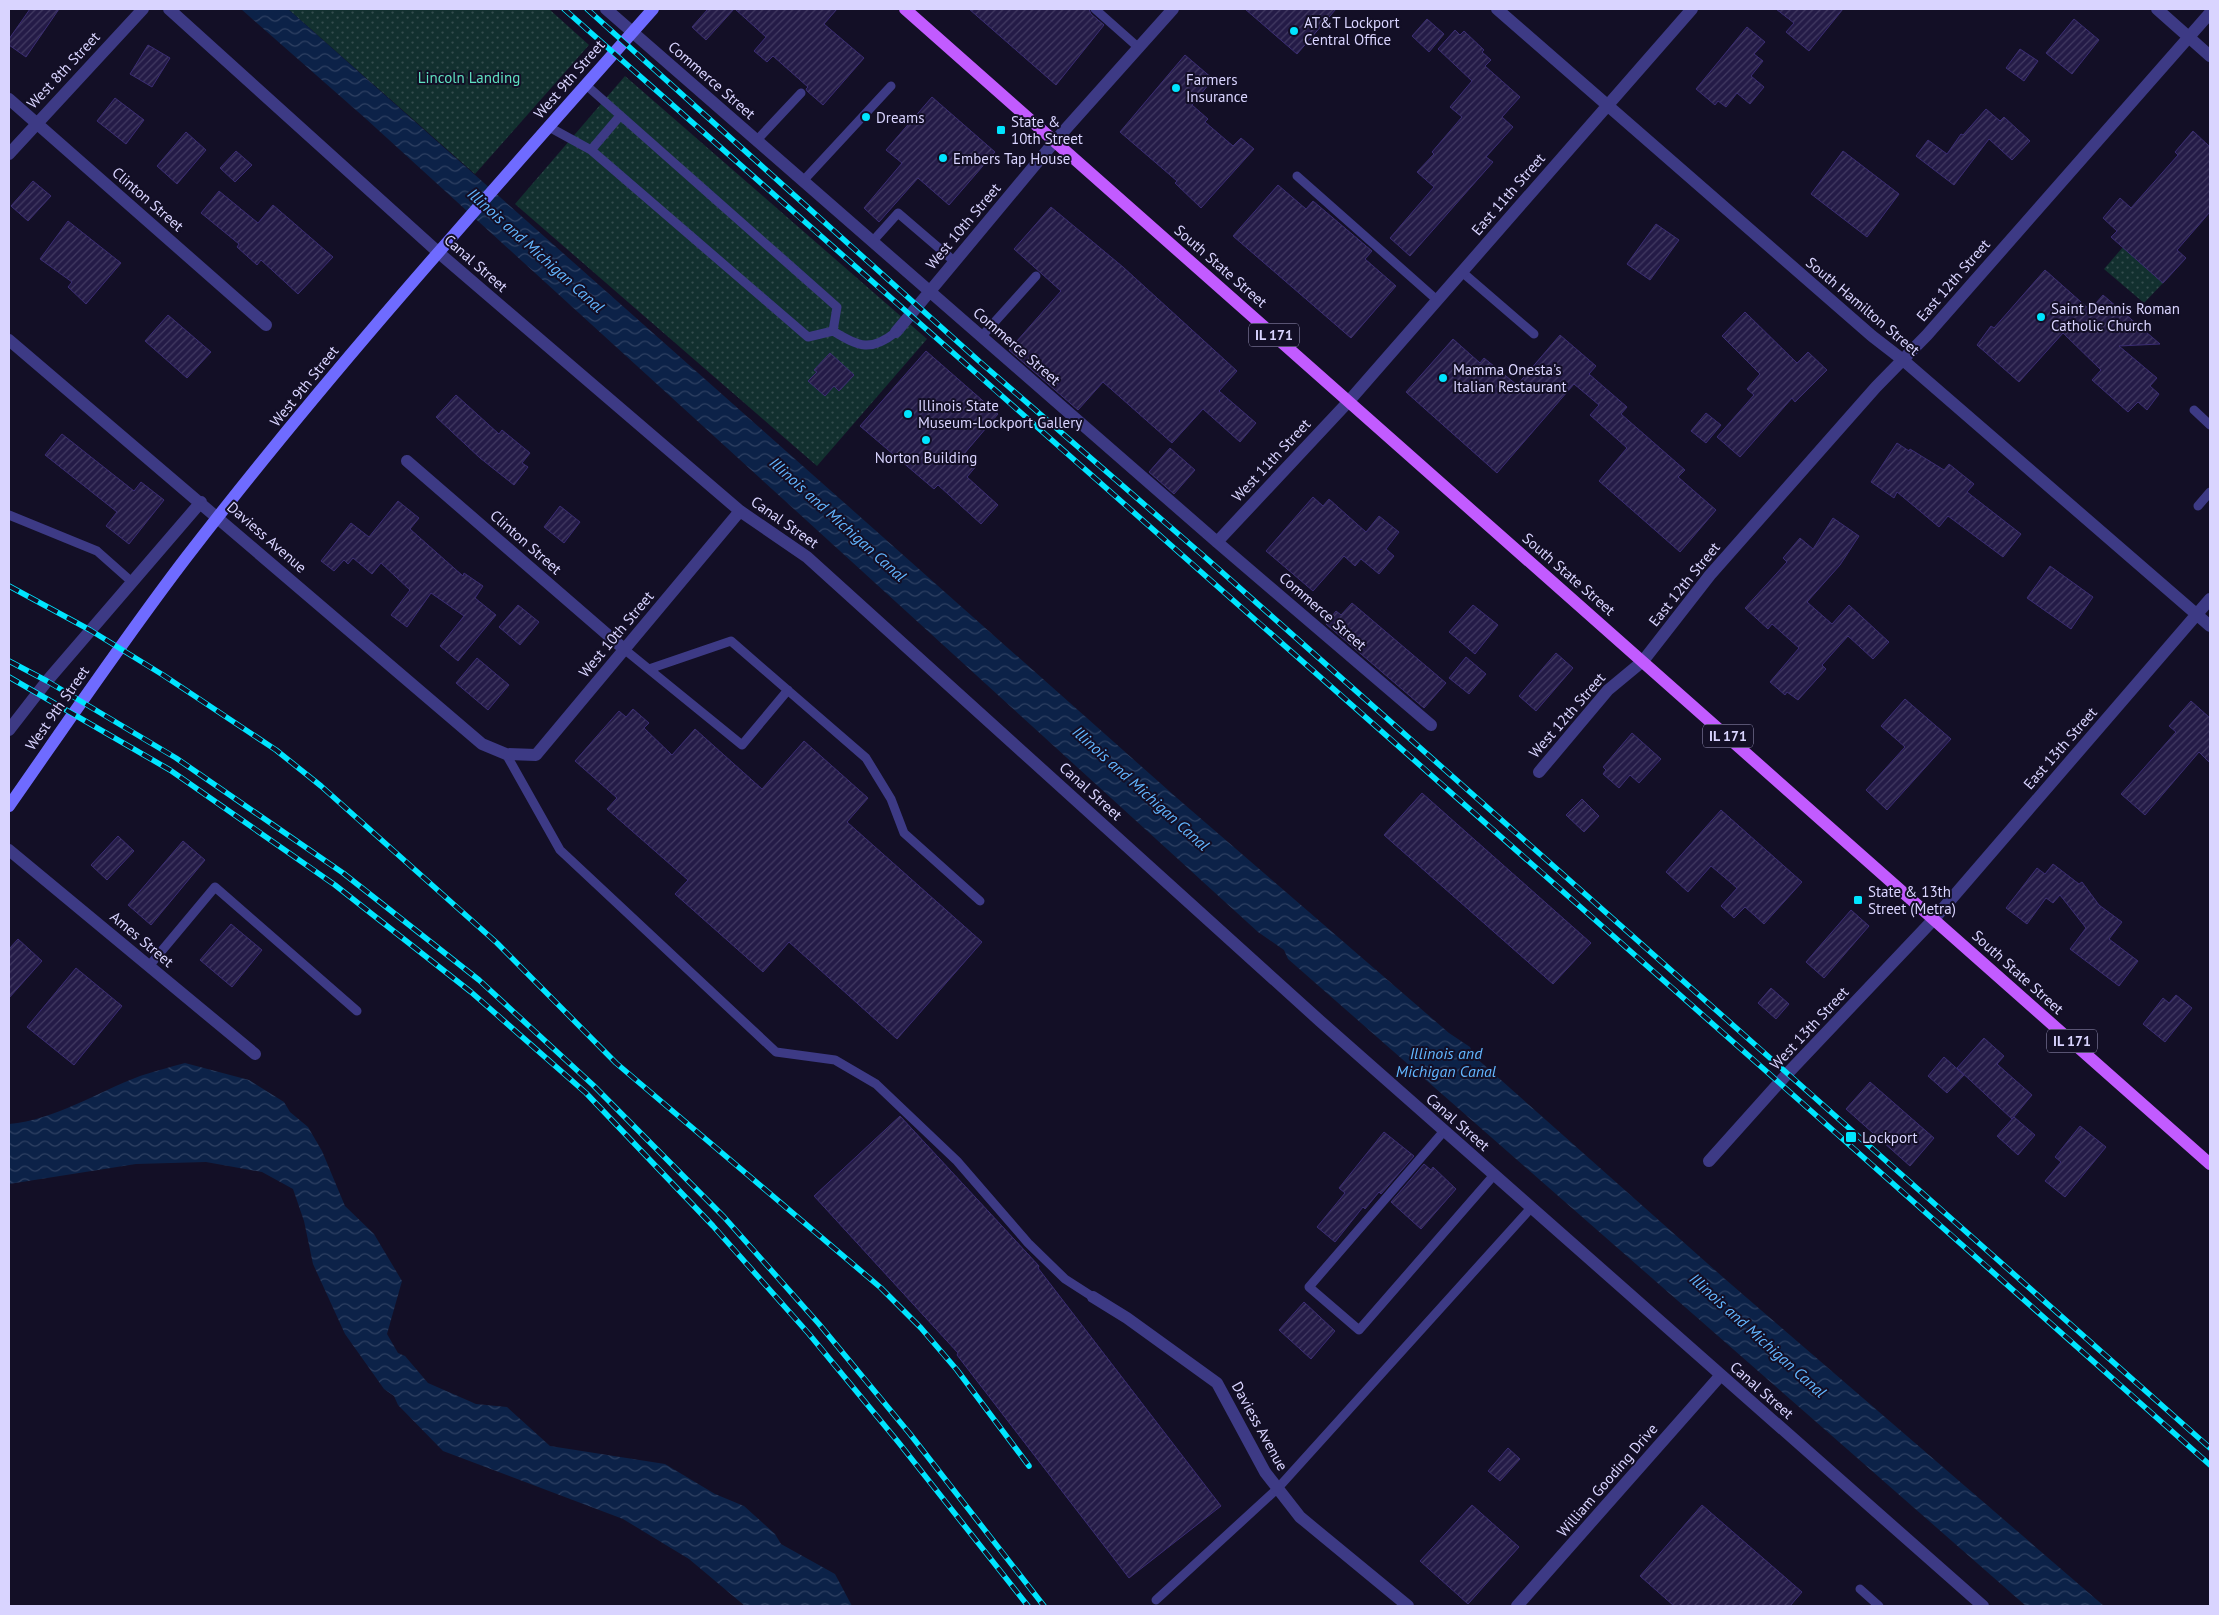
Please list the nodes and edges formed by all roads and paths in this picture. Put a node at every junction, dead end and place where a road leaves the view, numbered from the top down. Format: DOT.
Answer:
graph roads {
  1 [pos="142,9"];
  2 [pos="169,9"];
  3 [pos="606,9"];
  4 [pos="653,9"];
  5 [pos="905,9"];
  6 [pos="1094,9"];
  7 [pos="1173,9"];
  8 [pos="1497,9"];
  9 [pos="1692,9"];
  10 [pos="2157,9"];
  11 [pos="2210,12"];
  12 [pos="632,32"];
  13 [pos="2188,37"];
  14 [pos="1139,48"];
  15 [pos="2210,56"];
  16 [pos="586,85"];
  17 [pos="891,86"];
  18 [pos="800,93"];
  19 [pos="9,99"];
  20 [pos="1607,106"];
  21 [pos="619,117"];
  22 [pos="36,123"];
  23 [pos="548,127"];
  24 [pos="756,141"];
  25 [pos="1055,141"];
  26 [pos="591,150"];
  27 [pos="9,154"];
  28 [pos="1297,176"];
  29 [pos="802,182"];
  30 [pos="872,242"];
  31 [pos="439,253"];
  32 [pos="954,261"];
  33 [pos="1462,272"];
  34 [pos="1036,276"];
  35 [pos="930,291"];
  36 [pos="1437,300"];
  37 [pos="266,324"];
  38 [pos="833,331"];
  39 [pos="896,332"];
  40 [pos="1534,334"];
  41 [pos="982,336"];
  42 [pos="9,340"];
  43 [pos="1903,360"];
  44 [pos="1348,401"];
  45 [pos="2194,410"];
  46 [pos="2210,425"];
  47 [pos="407,461"];
  48 [pos="2210,492"];
  49 [pos="201,502"];
  50 [pos="2198,506"];
  51 [pos="740,511"];
  52 [pos="9,515"];
  53 [pos="1217,542"];
  54 [pos="132,582"];
  55 [pos="2210,599"];
  56 [pos="2197,614"];
  57 [pos="2210,626"];
  58 [pos="624,649"];
  59 [pos="1643,661"];
  60 [pos="649,669"];
  61 [pos="788,690"];
  62 [pos="1431,725"];
  63 [pos="9,730"];
  64 [pos="506,754"];
  65 [pos="1539,772"];
  66 [pos="9,806"];
  67 [pos="9,850"];
  68 [pos="980,900"];
  69 [pos="1934,919"];
  70 [pos="149,966"];
  71 [pos="357,1011"];
  72 [pos="255,1054"];
  73 [pos="1444,1131"];
  74 [pos="1709,1161"];
  75 [pos="2210,1164"];
  76 [pos="1494,1175"];
  77 [pos="1531,1208"];
  78 [pos="1094,1297"];
  79 [pos="1721,1375"];
  80 [pos="1278,1488"];
  81 [pos="1860,1589"];
  82 [pos="1156,1600"];
  83 [pos="1976,1604"];
  84 [pos="1408,1606"];
  85 [pos="1517,1606"];
  86 [pos="1879,1606"];
  1 -- 22 [label="street, West 8th Street"];
  2 -- 31 [label="street, Canal Street"];
  3 -- 12 [label="street, Commerce Street"];
  4 -- 12 [label="main road, West 9th Street"];
  5 -- 25 [label="main road, South State Street / IL 171"];
  6 -- 14 [label="lane"];
  7 -- 14 [label="street, West 10th Street"];
  8 -- 20 [label="street, South Hamilton Street"];
  9 -- 20 [label="street, East 11th Street"];
  10 -- 13 [label="street"];
  11 -- 13 [label="street, East 12th Street"];
  12 -- 16 [label="main road, West 9th Street"];
  12 -- 24 [label="street, Commerce Street"];
  13 -- 15 [label="street"];
  13 -- 43 [label="street, East 12th Street"];
  14 -- 25 [label="street, West 10th Street"];
  16 -- 21 [label="lane"];
  16 -- 23 [label="main road, West 9th Street"];
  17 -- 29 [label="lane"];
  18 -- 24 [label="lane"];
  19 -- 22 [label="street, Clinton Street"];
  20 -- 33 [label="street, East 11th Street"];
  20 -- 43 [label="street, South Hamilton Street"];
  21 -- 26 [label="lane"];
  21 -- 38 [label="lane"];
  22 -- 27 [label="street, West 8th Street"];
  22 -- 37 [label="street, Clinton Street"];
  23 -- 26 [label="lane"];
  23 -- 31 [label="main road, West 9th Street"];
  24 -- 29 [label="street, Commerce Street"];
  25 -- 32 [label="street, West 10th Street"];
  25 -- 44 [label="main road, South State Street / IL 171"];
  26 -- 38 [label="lane"];
  28 -- 36 [label="lane"];
  29 -- 30 [label="street, Commerce Street"];
  30 -- 32 [label="lane"];
  30 -- 35 [label="street, Commerce Street"];
  31 -- 51 [label="street, Canal Street"];
  31 -- 66 [label="main road, West 9th Street"];
  32 -- 35 [label="street, West 10th Street"];
  33 -- 36 [label="street, East 11th Street"];
  33 -- 40 [label="lane"];
  34 -- 41 [label="lane"];
  35 -- 39 [label="street, West 10th Street"];
  35 -- 41 [label="street, Commerce Street"];
  36 -- 44 [label="street, East 11th Street"];
  38 -- 39 [label="lane"];
  41 -- 53 [label="street, Commerce Street"];
  42 -- 49 [label="street, Daviess Avenue"];
  43 -- 56 [label="street, South Hamilton Street"];
  43 -- 59 [label="street, East 12th Street"];
  44 -- 53 [label="street, West 11th Street"];
  44 -- 59 [label="main road, South State Street / IL 171"];
  45 -- 46 [label="lane"];
  47 -- 58 [label="street, Clinton Street"];
  48 -- 50 [label="lane"];
  49 -- 54 [label="street, West 9th Street"];
  49 -- 64 [label="street, Daviess Avenue"];
  51 -- 58 [label="street, West 10th Street"];
  51 -- 73 [label="street, Canal Street"];
  52 -- 54 [label="lane"];
  53 -- 62 [label="street, Commerce Street"];
  54 -- 63 [label="street, West 9th Street"];
  55 -- 56 [label="street, East 13th Street"];
  56 -- 57 [label="street, South Hamilton Street"];
  56 -- 69 [label="street, East 13th Street"];
  58 -- 60 [label="lane"];
  58 -- 64 [label="street, West 10th Street"];
  59 -- 65 [label="street, West 12th Street"];
  59 -- 69 [label="main road, South State Street / IL 171"];
  60 -- 61 [label="lane"];
  60 -- 61 [label="lane"];
  61 -- 68 [label="lane"];
  64 -- 78 [label="lane"];
  67 -- 70 [label="street, Ames Street"];
  69 -- 74 [label="street, West 13th Street"];
  69 -- 75 [label="main road, South State Street / IL 171"];
  70 -- 71 [label="lane"];
  70 -- 72 [label="street, Ames Street"];
  73 -- 76 [label="street, Canal Street"];
  73 -- 76 [label="lane"];
  76 -- 77 [label="street, Canal Street"];
  77 -- 79 [label="street, Canal Street"];
  77 -- 80 [label="lane"];
  78 -- 80 [label="street, Daviess Avenue"];
  79 -- 83 [label="street, Canal Street"];
  79 -- 85 [label="street, William Gooding Drive"];
  80 -- 82 [label="lane"];
  80 -- 84 [label="street, Daviess Avenue"];
  81 -- 86 [label="lane"];
}
